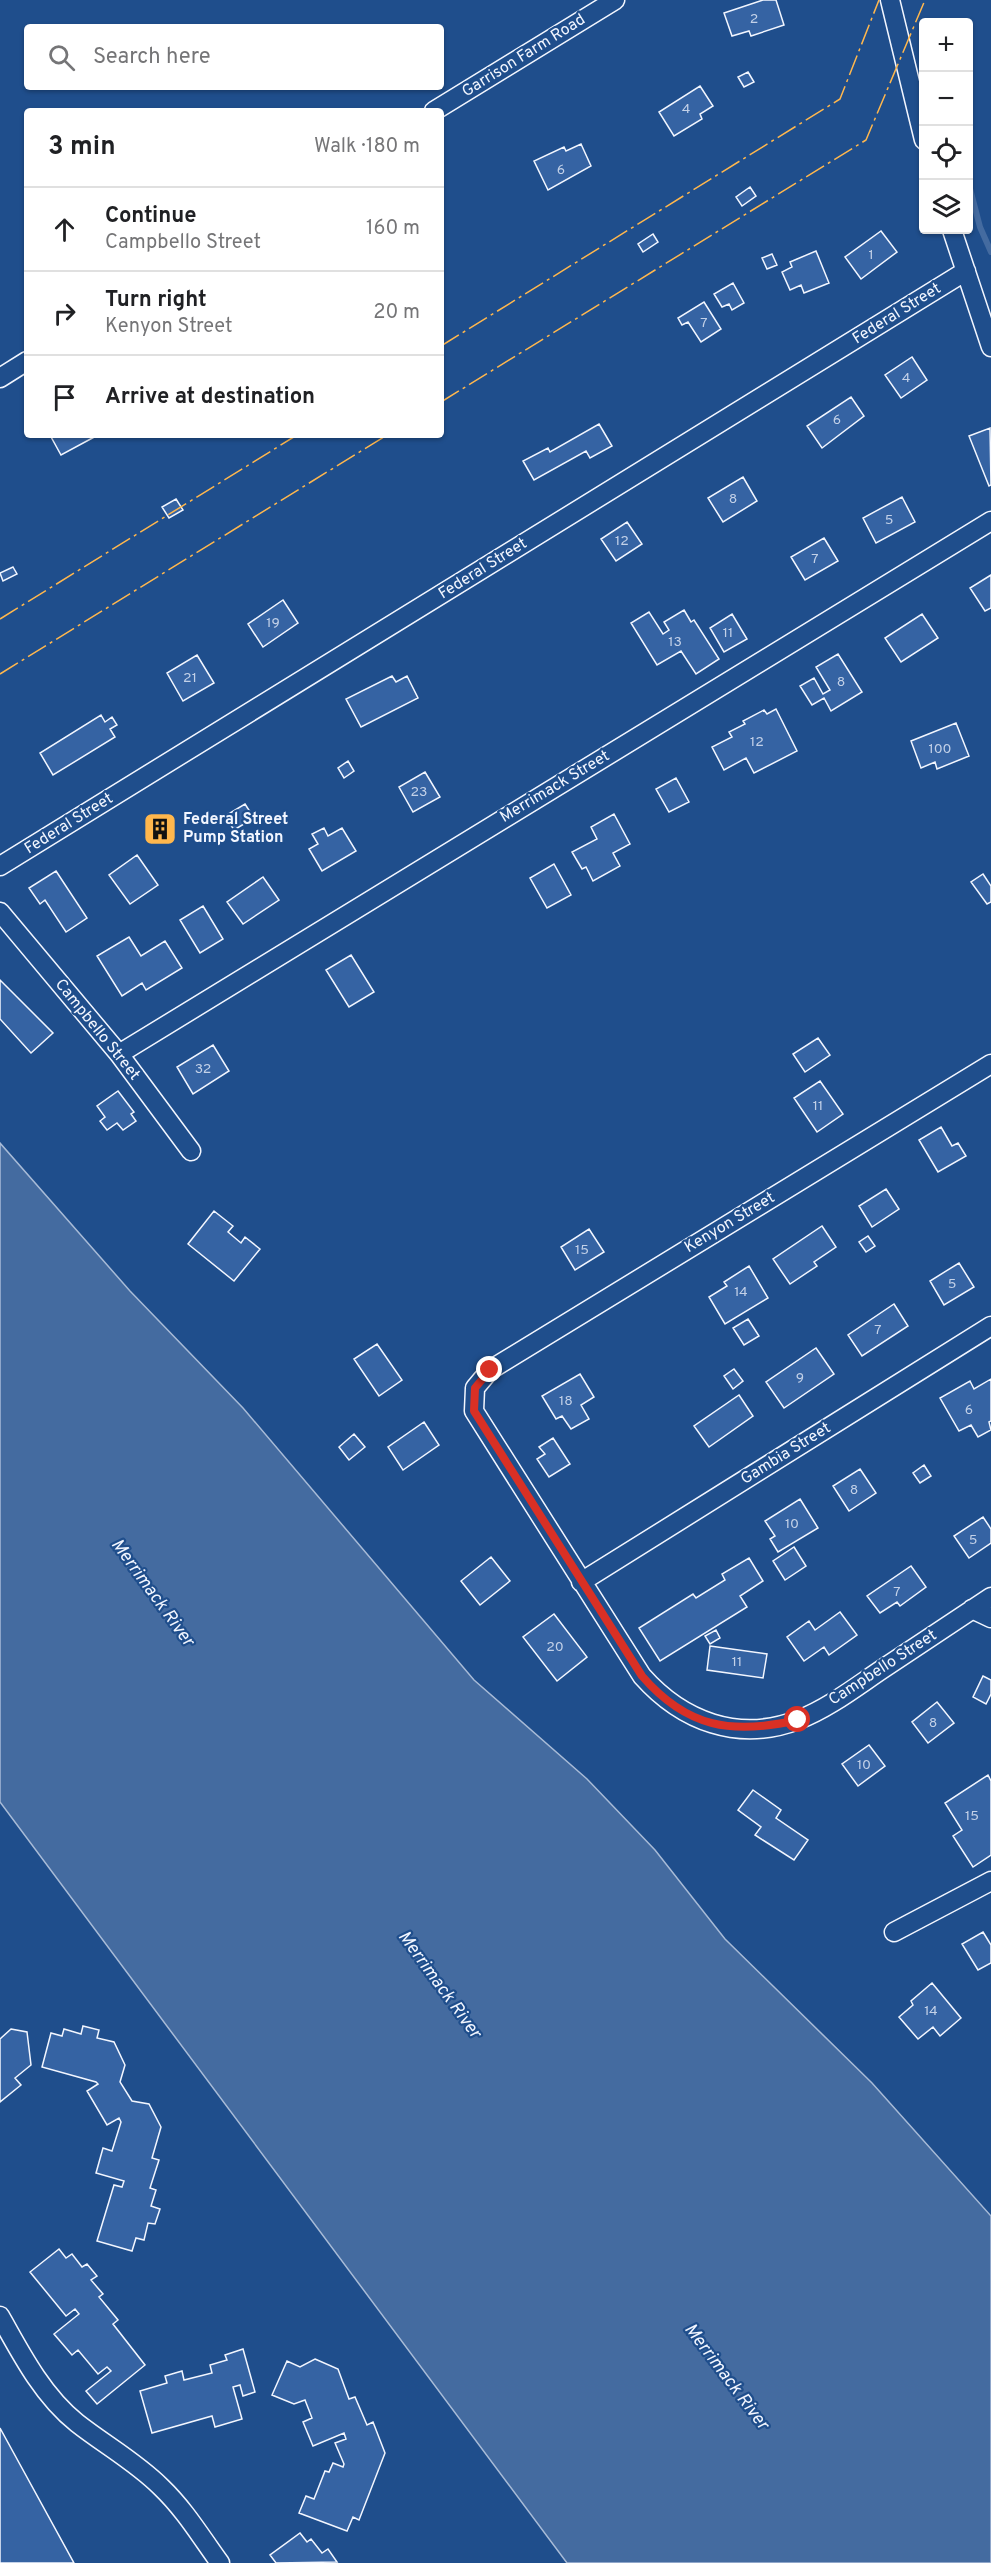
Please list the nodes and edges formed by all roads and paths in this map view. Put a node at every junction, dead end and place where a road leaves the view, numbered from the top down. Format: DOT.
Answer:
graph roads {
  1 [pos="615,0"];
  2 [pos="890,0"];
  3 [pos="439,108"];
  4 [pos="919,126"];
  5 [pos="953,234"];
  6 [pos="966,271"];
  7 [pos="991,347"];
  8 [pos="24,363"];
  9 [pos="0,378"];
  10 [pos="991,521"];
  11 [pos="0,867"];
  12 [pos="0,912"];
  13 [pos="119,1054"];
  14 [pos="991,1064"];
  15 [pos="191,1151"];
  16 [pos="991,1326"];
  17 [pos="475,1388"];
  18 [pos="581,1582"];
  19 [pos="991,1597"];
  20 [pos="972,1609"];
  21 [pos="991,1618"];
  22 [pos="991,1881"];
  23 [pos="894,1932"];
  24 [pos="0,2316"];
  25 [pos="220,2563"];
  1 -- 3 [label="street, Garrison Farm Road"];
  2 -- 4 [label="street"];
  5 -- 6 [label="street"];
  6 -- 7 [label="street"];
  6 -- 11 [label="street, Federal Street"];
  8 -- 9 [label="street"];
  10 -- 13 [label="street, Merrimack Street"];
  12 -- 13 [label="street, Campbello Street"];
  13 -- 15 [label="street, Campbello Street"];
  14 -- 17 [label="street, Kenyon Street"];
  16 -- 18 [label="street, Gambia Street"];
  17 -- 18 [label="street, Campbello Street"];
  18 -- 20 [label="street, Campbello Street"];
  19 -- 20 [label="street, Campbello Street"];
  20 -- 21 [label="street"];
  22 -- 23 [label="street"];
  24 -- 25 [label="street"];
}
